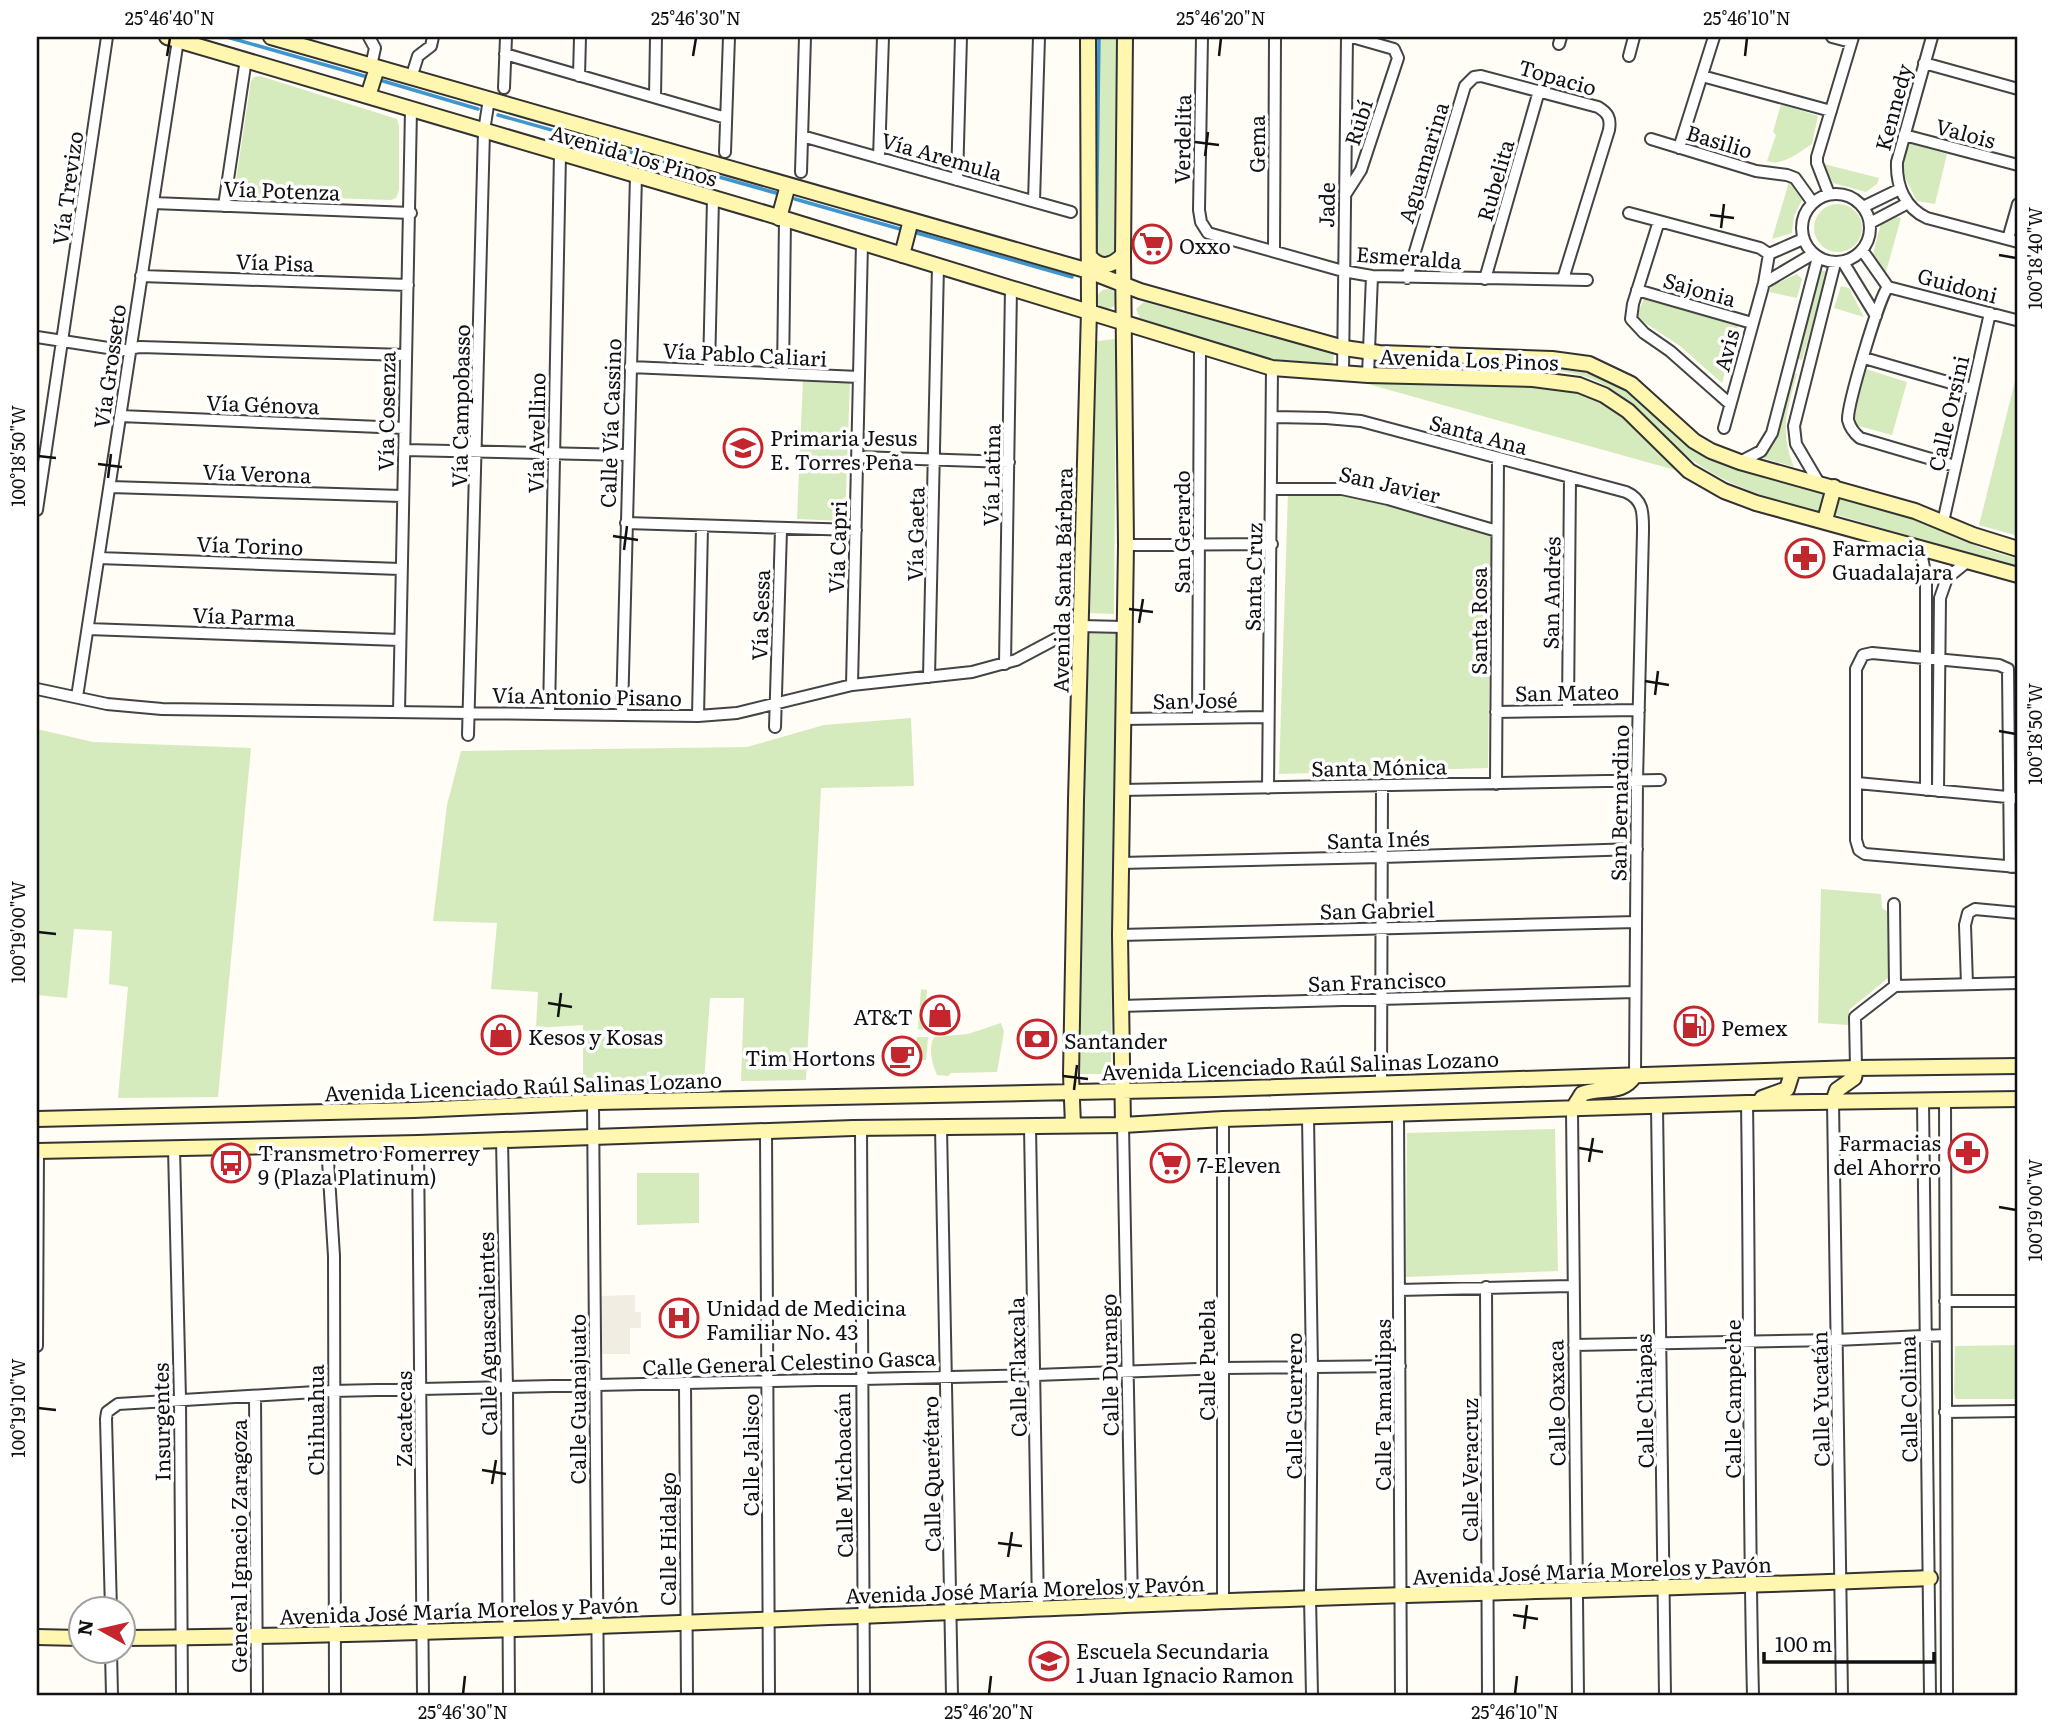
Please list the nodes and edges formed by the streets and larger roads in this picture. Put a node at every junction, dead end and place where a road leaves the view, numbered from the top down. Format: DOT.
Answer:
graph roads {
  1 [pos="107,37"];
  2 [pos="271,37"];
  3 [pos="369,37"];
  4 [pos="433,37"];
  5 [pos="506,37"];
  6 [pos="580,37"];
  7 [pos="656,37"];
  8 [pos="729,37"];
  9 [pos="805,37"];
  10 [pos="883,37"];
  11 [pos="961,37"];
  12 [pos="1039,37"];
  13 [pos="1088,37"];
  14 [pos="1125,37"];
  15 [pos="1202,37"];
  16 [pos="1275,37"];
  17 [pos="1350,37"];
  18 [pos="1634,37"];
  19 [pos="1714,37"];
  20 [pos="1832,37"];
  21 [pos="1932,37"];
  22 [pos="172,38"];
  23 [pos="1852,39"];
  24 [pos="505,54"];
  25 [pos="1629,56"];
  26 [pos="247,59"];
  27 [pos="1924,63"];
  28 [pos="374,67"];
  29 [pos="579,76"];
  30 [pos="1702,76"];
  31 [pos="411,78"];
  32 [pos="504,88"];
  33 [pos="2018,89"];
  34 [pos="1539,91"];
  35 [pos="368,96"];
  36 [pos="655,97"];
  37 [pos="1461,97"];
  38 [pos="489,99"];
  39 [pos="411,110"];
  40 [pos="1832,111"];
  41 [pos="726,118"];
  42 [pos="484,131"];
  43 [pos="1904,135"];
  44 [pos="802,136"];
  45 [pos="1651,139"];
  46 [pos="1679,148"];
  47 [pos="725,152"];
  48 [pos="561,154"];
  49 [pos="880,158"];
  50 [pos="2018,165"];
  51 [pos="800,172"];
  52 [pos="636,176"];
  53 [pos="957,180"];
  54 [pos="788,185"];
  55 [pos="1900,188"];
  56 [pos="1829,194"];
  57 [pos="1345,195"];
  58 [pos="713,199"];
  59 [pos="1034,201"];
  60 [pos="153,203"];
  61 [pos="1812,203"];
  62 [pos="1908,203"];
  63 [pos="2018,204"];
  64 [pos="224,206"];
  65 [pos="1863,207"];
  66 [pos="1071,212"];
  67 [pos="1629,212"];
  68 [pos="411,213"];
  69 [pos="782,218"];
  70 [pos="911,220"];
  71 [pos="1659,221"];
  72 [pos="1870,223"];
  73 [pos="1214,235"];
  74 [pos="1803,239"];
  75 [pos="2013,241"];
  76 [pos="862,243"];
  77 [pos="1862,250"];
  78 [pos="1273,251"];
  79 [pos="1769,254"];
  80 [pos="902,255"];
  81 [pos="1122,255"];
  82 [pos="1089,256"];
  83 [pos="1815,256"];
  84 [pos="1839,262"];
  85 [pos="938,266"];
  86 [pos="1089,271"];
  87 [pos="1343,271"];
  88 [pos="141,276"];
  89 [pos="1372,276"];
  90 [pos="1407,278"];
  91 [pos="1485,279"];
  92 [pos="1563,279"];
  93 [pos="1587,280"];
  94 [pos="1764,283"];
  95 [pos="408,285"];
  96 [pos="1123,285"];
  97 [pos="1888,286"];
  98 [pos="1011,288"];
  99 [pos="1637,290"];
  100 [pos="1089,311"];
  101 [pos="1990,313"];
  102 [pos="1876,316"];
  103 [pos="2017,320"];
  104 [pos="1123,322"];
  105 [pos="1752,323"];
  106 [pos="37,337"];
  107 [pos="63,341"];
  108 [pos="1200,347"];
  109 [pos="130,348"];
  110 [pos="1344,348"];
  111 [pos="1369,352"];
  112 [pos="405,355"];
  113 [pos="1864,358"];
  114 [pos="630,367"];
  115 [pos="1272,368"];
  116 [pos="1790,368"];
  117 [pos="709,369"];
  118 [pos="1806,372"];
  119 [pos="783,374"];
  120 [pos="1343,374"];
  121 [pos="1368,375"];
  122 [pos="859,377"];
  123 [pos="1972,389"];
  124 [pos="1731,404"];
  125 [pos="120,416"];
  126 [pos="1273,417"];
  127 [pos="404,428"];
  128 [pos="1724,428"];
  129 [pos="404,450"];
  130 [pos="477,453"];
  131 [pos="554,454"];
  132 [pos="628,455"];
  133 [pos="858,457"];
  134 [pos="1498,459"];
  135 [pos="935,461"];
  136 [pos="1009,462"];
  137 [pos="1740,462"];
  138 [pos="1955,466"];
  139 [pos="1570,477"];
  140 [pos="1819,483"];
  141 [pos="110,487"];
  142 [pos="1834,487"];
  143 [pos="1273,489"];
  144 [pos="402,496"];
  145 [pos="37,510"];
  146 [pos="1825,520"];
  147 [pos="1943,522"];
  148 [pos="626,523"];
  149 [pos="702,527"];
  150 [pos="781,530"];
  151 [pos="856,530"];
  152 [pos="1497,531"];
  153 [pos="1643,531"];
  154 [pos="1199,544"];
  155 [pos="1272,544"];
  156 [pos="1125,545"];
  157 [pos="1920,547"];
  158 [pos="2018,550"];
  159 [pos="99,558"];
  160 [pos="1968,561"];
  161 [pos="400,569"];
  162 [pos="2018,575"];
  163 [pos="1080,626"];
  164 [pos="1124,627"];
  165 [pos="88,629"];
  166 [pos="399,640"];
  167 [pos="1925,657"];
  168 [pos="1939,658"];
  169 [pos="1005,664"];
  170 [pos="929,677"];
  171 [pos="852,685"];
  172 [pos="37,689"];
  173 [pos="77,698"];
  174 [pos="776,702"];
  175 [pos="1568,710"];
  176 [pos="1639,710"];
  177 [pos="399,712"];
  178 [pos="1496,712"];
  179 [pos="470,713"];
  180 [pos="549,713"];
  181 [pos="622,713"];
  182 [pos="698,716"];
  183 [pos="1268,717"];
  184 [pos="1198,718"];
  185 [pos="1122,719"];
  186 [pos="775,727"];
  187 [pos="468,735"];
  188 [pos="1660,779"];
  189 [pos="1637,780"];
  190 [pos="1496,783"];
  191 [pos="1857,783"];
  192 [pos="1382,785"];
  193 [pos="1268,788"];
  194 [pos="1121,790"];
  195 [pos="1926,790"];
  196 [pos="1938,791"];
  197 [pos="2014,797"];
  198 [pos="1637,849"];
  199 [pos="1382,858"];
  200 [pos="1121,863"];
  201 [pos="2014,867"];
  202 [pos="1894,904"];
  203 [pos="2018,913"];
  204 [pos="1636,922"];
  205 [pos="1382,928"];
  206 [pos="1120,935"];
  207 [pos="2018,983"];
  208 [pos="1967,984"];
  209 [pos="1895,986"];
  210 [pos="1634,992"];
  211 [pos="1381,999"];
  212 [pos="1120,1006"];
  213 [pos="2018,1066"];
  214 [pos="1856,1068"];
  215 [pos="1793,1070"];
  216 [pos="1635,1075"];
  217 [pos="1381,1083"];
  218 [pos="1123,1091"];
  219 [pos="1072,1092"];
  220 [pos="2018,1098"];
  221 [pos="1945,1101"];
  222 [pos="593,1102"];
  223 [pos="1833,1102"];
  224 [pos="1923,1102"];
  225 [pos="1747,1103"];
  226 [pos="1657,1106"];
  227 [pos="1572,1110"];
  228 [pos="1398,1114"];
  229 [pos="1308,1117"];
  230 [pos="37,1119"];
  231 [pos="1223,1119"];
  232 [pos="1073,1125"];
  233 [pos="1123,1125"];
  234 [pos="1030,1126"];
  235 [pos="941,1127"];
  236 [pos="861,1128"];
  237 [pos="766,1132"];
  238 [pos="592,1138"];
  239 [pos="502,1140"];
  240 [pos="418,1143"];
  241 [pos="327,1145"];
  242 [pos="174,1148"];
  243 [pos="38,1151"];
  244 [pos="1572,1286"];
  245 [pos="1486,1287"];
  246 [pos="1399,1290"];
  247 [pos="1945,1301"];
  248 [pos="2018,1301"];
  249 [pos="1924,1335"];
  250 [pos="1945,1335"];
  251 [pos="1836,1340"];
  252 [pos="1751,1342"];
  253 [pos="1662,1344"];
  254 [pos="1574,1345"];
  255 [pos="37,1346"];
  256 [pos="1400,1366"];
  257 [pos="1312,1367"];
  258 [pos="1224,1368"];
  259 [pos="1127,1371"];
  260 [pos="1036,1375"];
  261 [pos="947,1376"];
  262 [pos="861,1378"];
  263 [pos="768,1381"];
  264 [pos="685,1383"];
  265 [pos="595,1386"];
  266 [pos="507,1388"];
  267 [pos="421,1390"];
  268 [pos="332,1391"];
  269 [pos="255,1396"];
  270 [pos="180,1399"];
  271 [pos="2018,1411"];
  272 [pos="1945,1412"];
  273 [pos="1930,1577"];
  274 [pos="1842,1581"];
  275 [pos="1751,1586"];
  276 [pos="1665,1587"];
  277 [pos="1577,1591"];
  278 [pos="1488,1593"];
  279 [pos="1401,1595"];
  280 [pos="111,1596"];
  281 [pos="1310,1598"];
  282 [pos="1223,1601"];
  283 [pos="1132,1605"];
  284 [pos="1038,1608"];
  285 [pos="951,1612"];
  286 [pos="863,1616"];
  287 [pos="769,1620"];
  288 [pos="686,1623"];
  289 [pos="597,1625"];
  290 [pos="508,1628"];
  291 [pos="422,1631"];
  292 [pos="334,1633"];
  293 [pos="37,1637"];
  294 [pos="183,1637"];
  295 [pos="256,1637"];
  296 [pos="66,1638"];
  297 [pos="136,1638"];
  298 [pos="111,1666"];
  299 [pos="112,1695"];
  300 [pos="182,1695"];
  301 [pos="257,1695"];
  302 [pos="335,1695"];
  303 [pos="423,1695"];
  304 [pos="509,1695"];
  305 [pos="598,1695"];
  306 [pos="687,1695"];
  307 [pos="769,1695"];
  308 [pos="864,1695"];
  309 [pos="952,1695"];
  310 [pos="1312,1695"];
  311 [pos="1401,1695"];
  312 [pos="1488,1695"];
  313 [pos="1578,1695"];
  314 [pos="1665,1695"];
  315 [pos="1754,1695"];
  316 [pos="1842,1695"];
  317 [pos="1930,1695"];
  318 [pos="1947,1695"];
  1 -- 107 [label="street, Vía Trevizo"];
  2 -- 28 [label="street, Avenida los Pinos"];
  3 -- 28 [label="street"];
  4 -- 31 [label="street"];
  5 -- 24 [label="street"];
  6 -- 29 [label="street"];
  7 -- 36 [label="street"];
  8 -- 41 [label="street"];
  9 -- 44 [label="street"];
  10 -- 49 [label="street"];
  11 -- 53 [label="street"];
  12 -- 59 [label="street"];
  13 -- 82 [label="street, Avenida Santa Bárbara"];
  14 -- 81 [label="street"];
  15 -- 73 [label="street, Verdelita"];
  16 -- 78 [label="street, Gema"];
  17 -- 57 [label="street, Jade"];
  17 -- 57 [label="street, Rubí"];
  18 -- 25 [label="street"];
  19 -- 30 [label="street"];
  20 -- 23 [label="street"];
  21 -- 27 [label="street, Kennedy"];
  22 -- 26 [label="street, Avenida los Pinos"];
  22 -- 60 [label="street, Vía Grosseto"];
  23 -- 40 [label="street"];
  24 -- 29 [label="street"];
  24 -- 32 [label="street"];
  26 -- 35 [label="street, Avenida los Pinos"];
  26 -- 64 [label="street"];
  27 -- 33 [label="street"];
  27 -- 43 [label="street, Kennedy"];
  28 -- 31 [label="street, Avenida los Pinos"];
  28 -- 35 [label="street"];
  29 -- 36 [label="street"];
  30 -- 40 [label="street"];
  30 -- 46 [label="street"];
  31 -- 38 [label="street, Avenida los Pinos"];
  34 -- 37 [label="street, Topacio"];
  34 -- 91 [label="street, Rubelita"];
  34 -- 92 [label="street, Topacio"];
  35 -- 39 [label="street, Avenida los Pinos"];
  36 -- 41 [label="street"];
  37 -- 90 [label="street, Aguamarina"];
  38 -- 42 [label="street, Vía Campobasso"];
  38 -- 54 [label="street, Avenida los Pinos"];
  39 -- 42 [label="street, Avenida los Pinos"];
  39 -- 68 [label="street, Vía Cosenza"];
  40 -- 56 [label="street"];
  41 -- 47 [label="street"];
  42 -- 48 [label="street, Avenida los Pinos"];
  42 -- 130 [label="street, Vía Campobasso"];
  43 -- 50 [label="street, Valois"];
  43 -- 55 [label="street, Kennedy"];
  44 -- 49 [label="street, Vía Aremula"];
  44 -- 51 [label="street"];
  45 -- 46 [label="street, Basilio"];
  46 -- 61 [label="street, Basilio"];
  48 -- 52 [label="street, Avenida los Pinos"];
  48 -- 131 [label="street, Vía Avellino"];
  49 -- 53 [label="street, Vía Aremula"];
  52 -- 58 [label="street, Avenida los Pinos"];
  52 -- 114 [label="street, Calle Vía Cassino"];
  53 -- 59 [label="street, Vía Aremula"];
  54 -- 69 [label="street"];
  54 -- 70 [label="street, Avenida los Pinos"];
  55 -- 62 [label="street, Kennedy"];
  55 -- 65 [label="street"];
  56 -- 61 [label="street"];
  56 -- 65 [label="street"];
  57 -- 87 [label="street, Jade"];
  58 -- 69 [label="street, Avenida los Pinos"];
  58 -- 117 [label="street"];
  59 -- 66 [label="street, Vía Aremula"];
  60 -- 64 [label="street, Vía Potenza"];
  60 -- 88 [label="street, Vía Grosseto"];
  61 -- 74 [label="street"];
  62 -- 72 [label="street"];
  62 -- 75 [label="street, Kennedy"];
  63 -- 75 [label="street"];
  64 -- 68 [label="street, Vía Potenza"];
  65 -- 72 [label="street"];
  67 -- 71 [label="street"];
  68 -- 95 [label="street, Vía Cosenza"];
  69 -- 76 [label="street, Avenida los Pinos"];
  69 -- 119 [label="street"];
  70 -- 80 [label="street"];
  70 -- 86 [label="street, Avenida los Pinos"];
  71 -- 79 [label="street"];
  71 -- 99 [label="street"];
  72 -- 77 [label="street"];
  73 -- 78 [label="street, Esmeralda"];
  74 -- 79 [label="street"];
  74 -- 83 [label="street"];
  76 -- 80 [label="street, Avenida los Pinos"];
  76 -- 122 [label="street, Vía Capri"];
  77 -- 84 [label="street"];
  77 -- 97 [label="street"];
  78 -- 87 [label="street, Esmeralda"];
  79 -- 94 [label="street, Avis"];
  80 -- 85 [label="street, Avenida los Pinos"];
  81 -- 82 [label="street"];
  81 -- 96 [label="street"];
  82 -- 86 [label="street, Avenida Santa Bárbara"];
  83 -- 84 [label="street"];
  83 -- 94 [label="street"];
  83 -- 116 [label="street"];
  84 -- 102 [label="street"];
  84 -- 118 [label="street"];
  85 -- 98 [label="street, Avenida los Pinos"];
  85 -- 135 [label="street, Vía Gaeta"];
  86 -- 96 [label="street, Avenida los Pinos"];
  86 -- 100 [label="street, Avenida Santa Bárbara"];
  87 -- 89 [label="street, Esmeralda"];
  87 -- 110 [label="street, Jade"];
  88 -- 95 [label="street, Vía Pisa"];
  88 -- 109 [label="street, Vía Grosseto"];
  89 -- 90 [label="street, Esmeralda"];
  89 -- 111 [label="street"];
  90 -- 91 [label="street, Esmeralda"];
  91 -- 92 [label="street, Esmeralda"];
  92 -- 93 [label="street, Esmeralda"];
  94 -- 105 [label="street, Avis"];
  95 -- 112 [label="street, Vía Cosenza"];
  96 -- 104 [label="street"];
  96 -- 110 [label="street, Avenida Los Pinos"];
  97 -- 101 [label="street, Guidoni"];
  97 -- 102 [label="street"];
  98 -- 100 [label="street, Avenida los Pinos"];
  98 -- 136 [label="street, Vía Latina"];
  99 -- 105 [label="street, Sajonia"];
  99 -- 124 [label="street"];
  100 -- 104 [label="street, Avenida Los Pinos"];
  100 -- 163 [label="street, Avenida Santa Bárbara"];
  101 -- 103 [label="street, Guidoni"];
  101 -- 123 [label="street, Calle Orsini"];
  102 -- 113 [label="street"];
  104 -- 108 [label="street, Avenida Los Pinos"];
  104 -- 156 [label="street"];
  105 -- 124 [label="street, Avis"];
  106 -- 107 [label="street"];
  107 -- 109 [label="street"];
  107 -- 145 [label="street, Vía Trevizo"];
  108 -- 115 [label="street, Avenida Los Pinos"];
  108 -- 154 [label="street, San Gerardo"];
  109 -- 112 [label="street"];
  109 -- 125 [label="street, Vía Grosseto"];
  110 -- 111 [label="street, Avenida Los Pinos"];
  110 -- 120 [label="street, Jade"];
  111 -- 121 [label="street"];
  111 -- 137 [label="street, Avenida Los Pinos"];
  112 -- 127 [label="street, Vía Cosenza"];
  113 -- 123 [label="street"];
  113 -- 138 [label="street"];
  114 -- 117 [label="street, Vía Pablo Caliari"];
  114 -- 132 [label="street, Calle Vía Cassino"];
  115 -- 120 [label="street, Avenida Los Pinos"];
  115 -- 126 [label="street, Santa Cruz"];
  116 -- 118 [label="street"];
  116 -- 137 [label="street"];
  117 -- 119 [label="street, Vía Pablo Caliari"];
  118 -- 140 [label="street"];
  119 -- 122 [label="street, Vía Pablo Caliari"];
  120 -- 121 [label="street, Avenida Los Pinos"];
  121 -- 146 [label="street, Avenida Los Pinos"];
  122 -- 133 [label="street, Vía Capri"];
  123 -- 138 [label="street, Calle Orsini"];
  124 -- 128 [label="street, Avis"];
  125 -- 127 [label="street, Vía Génova"];
  125 -- 141 [label="street, Vía Grosseto"];
  126 -- 134 [label="street, Santa Ana"];
  126 -- 143 [label="street, Santa Cruz"];
  127 -- 129 [label="street, Vía Cosenza"];
  129 -- 130 [label="street"];
  129 -- 144 [label="street, Vía Cosenza"];
  130 -- 131 [label="street"];
  130 -- 179 [label="street, Vía Campobasso"];
  131 -- 132 [label="street"];
  131 -- 180 [label="street, Vía Avellino"];
  132 -- 148 [label="street, Calle Vía Cassino"];
  133 -- 135 [label="street"];
  133 -- 151 [label="street, Vía Capri"];
  134 -- 139 [label="street, Santa Ana"];
  134 -- 152 [label="street, Santa Rosa"];
  135 -- 136 [label="street"];
  135 -- 170 [label="street, Vía Gaeta"];
  136 -- 169 [label="street, Vía Latina"];
  137 -- 140 [label="street, Avenida Los Pinos"];
  138 -- 147 [label="street, Calle Orsini"];
  139 -- 153 [label="street, Santa Ana"];
  139 -- 175 [label="street, San Andrés"];
  140 -- 142 [label="street, Avenida Los Pinos"];
  141 -- 144 [label="street, Vía Verona"];
  141 -- 159 [label="street, Vía Grosseto"];
  142 -- 146 [label="street"];
  142 -- 147 [label="street, Avenida Los Pinos"];
  143 -- 152 [label="street, San Javier"];
  143 -- 155 [label="street, Santa Cruz"];
  144 -- 161 [label="street, Vía Cosenza"];
  146 -- 157 [label="street, Avenida Los Pinos"];
  147 -- 158 [label="street, Avenida Los Pinos"];
  148 -- 149 [label="street"];
  148 -- 181 [label="street, Calle Vía Cassino"];
  149 -- 150 [label="street"];
  149 -- 182 [label="street"];
  150 -- 151 [label="street"];
  150 -- 174 [label="street, Vía Sessa"];
  151 -- 171 [label="street, Vía Capri"];
  152 -- 178 [label="street, Santa Rosa"];
  153 -- 176 [label="street, San Bernardino"];
  154 -- 155 [label="street"];
  154 -- 156 [label="street"];
  154 -- 184 [label="street, San Gerardo"];
  155 -- 183 [label="street, Santa Cruz"];
  156 -- 164 [label="street"];
  157 -- 160 [label="street, Avenida Los Pinos"];
  157 -- 167 [label="street"];
  159 -- 161 [label="street, Vía Torino"];
  159 -- 165 [label="street, Vía Grosseto"];
  160 -- 162 [label="street, Avenida Los Pinos"];
  160 -- 168 [label="street"];
  161 -- 166 [label="street, Vía Cosenza"];
  163 -- 164 [label="street"];
  163 -- 169 [label="street, Vía Antonio Pisano"];
  163 -- 219 [label="street, Avenida Santa Bárbara"];
  164 -- 185 [label="street"];
  165 -- 166 [label="street, Vía Parma"];
  165 -- 173 [label="street, Vía Grosseto"];
  166 -- 177 [label="street, Vía Cosenza"];
  167 -- 168 [label="street"];
  167 -- 191 [label="street"];
  167 -- 195 [label="street"];
  168 -- 196 [label="street"];
  168 -- 197 [label="street"];
  169 -- 170 [label="street, Vía Antonio Pisano"];
  170 -- 171 [label="street, Vía Antonio Pisano"];
  171 -- 174 [label="street, Vía Antonio Pisano"];
  172 -- 173 [label="street, Vía Antonio Pisano"];
  173 -- 177 [label="street, Vía Antonio Pisano"];
  174 -- 182 [label="street, Vía Antonio Pisano"];
  174 -- 186 [label="street, Vía Sessa"];
  175 -- 176 [label="street, San Mateo"];
  175 -- 178 [label="street, San Mateo"];
  176 -- 189 [label="street, San Bernardino"];
  177 -- 179 [label="street, Vía Antonio Pisano"];
  178 -- 190 [label="street, Santa Rosa"];
  179 -- 180 [label="street, Vía Antonio Pisano"];
  179 -- 187 [label="street, Vía Campobasso"];
  180 -- 181 [label="street, Vía Antonio Pisano"];
  181 -- 182 [label="street, Vía Antonio Pisano"];
  183 -- 184 [label="street, San José"];
  183 -- 193 [label="street, Santa Cruz"];
  184 -- 185 [label="street, San José"];
  185 -- 194 [label="street"];
  188 -- 189 [label="street, Santa Mónica"];
  189 -- 190 [label="street, Santa Mónica"];
  189 -- 198 [label="street, San Bernardino"];
  190 -- 192 [label="street, Santa Mónica"];
  191 -- 195 [label="street"];
  191 -- 201 [label="street"];
  192 -- 193 [label="street, Santa Mónica"];
  192 -- 199 [label="street"];
  193 -- 194 [label="street, Santa Mónica"];
  194 -- 200 [label="street"];
  195 -- 196 [label="street"];
  196 -- 197 [label="street"];
  197 -- 201 [label="street"];
  198 -- 199 [label="street, Santa Inés"];
  198 -- 204 [label="street, San Bernardino"];
  199 -- 200 [label="street, Santa Inés"];
  199 -- 205 [label="street"];
  200 -- 206 [label="street"];
  202 -- 209 [label="street"];
  203 -- 208 [label="street"];
  204 -- 205 [label="street, San Gabriel"];
  204 -- 210 [label="street, San Bernardino"];
  205 -- 206 [label="street, San Gabriel"];
  205 -- 211 [label="street"];
  206 -- 212 [label="street"];
  207 -- 208 [label="street"];
  208 -- 209 [label="street"];
  209 -- 214 [label="street"];
  210 -- 211 [label="street, San Francisco"];
  210 -- 216 [label="street, San Bernardino"];
  211 -- 212 [label="street, San Francisco"];
  211 -- 217 [label="street"];
  212 -- 218 [label="street"];
  213 -- 214 [label="street, Avenida Licenciado Raúl Salinas Lozano"];
  214 -- 215 [label="street, Avenida Licenciado Raúl Salinas Lozano"];
  214 -- 223 [label="street"];
  215 -- 216 [label="street, Avenida Licenciado Raúl Salinas Lozano"];
  215 -- 225 [label="street"];
  216 -- 217 [label="street, Avenida Licenciado Raúl Salinas Lozano"];
  216 -- 227 [label="street"];
  217 -- 218 [label="street, Avenida Licenciado Raúl Salinas Lozano"];
  218 -- 219 [label="street, Avenida Licenciado Raúl Salinas Lozano"];
  218 -- 233 [label="street"];
  219 -- 222 [label="street, Avenida Licenciado Raúl Salinas Lozano"];
  219 -- 232 [label="street, Avenida Santa Bárbara"];
  220 -- 221 [label="street"];
  221 -- 224 [label="street"];
  221 -- 247 [label="street"];
  222 -- 230 [label="street, Avenida Licenciado Raúl Salinas Lozano"];
  222 -- 238 [label="street, Calle Guanajuato"];
  223 -- 224 [label="street"];
  223 -- 225 [label="street"];
  223 -- 251 [label="street, Calle Yucatán"];
  224 -- 249 [label="street, Calle Colima"];
  225 -- 226 [label="street"];
  225 -- 252 [label="street, Calle Campeche"];
  226 -- 227 [label="street"];
  226 -- 253 [label="street, Calle Chiapas"];
  227 -- 228 [label="street"];
  227 -- 244 [label="street, Calle Oaxaca"];
  228 -- 229 [label="street"];
  228 -- 246 [label="street, Calle Tamaulipas"];
  229 -- 231 [label="street"];
  229 -- 257 [label="street, Calle Guerrero"];
  231 -- 233 [label="street"];
  231 -- 258 [label="street, Calle Puebla"];
  232 -- 233 [label="street"];
  232 -- 234 [label="street"];
  233 -- 259 [label="street, Calle Durango"];
  234 -- 235 [label="street"];
  234 -- 260 [label="street, Calle Tlaxcala"];
  235 -- 236 [label="street"];
  235 -- 261 [label="street, Calle Querétaro"];
  236 -- 237 [label="street"];
  236 -- 262 [label="street, Calle Michoacán"];
  237 -- 238 [label="street"];
  237 -- 263 [label="street, Calle Jalisco"];
  238 -- 239 [label="street"];
  238 -- 265 [label="street, Calle Guanajuato"];
  239 -- 240 [label="street"];
  239 -- 266 [label="street, Calle Aguascalientes"];
  240 -- 241 [label="street"];
  240 -- 267 [label="street, Zacatecas"];
  241 -- 242 [label="street"];
  241 -- 268 [label="street, Chihuahua"];
  242 -- 243 [label="street"];
  242 -- 270 [label="street, Insurgentes"];
  243 -- 255 [label="street"];
  244 -- 245 [label="street"];
  244 -- 254 [label="street, Calle Oaxaca"];
  245 -- 246 [label="street"];
  245 -- 278 [label="street, Calle Veracruz"];
  246 -- 256 [label="street, Calle Tamaulipas"];
  247 -- 248 [label="street"];
  247 -- 250 [label="street"];
  249 -- 250 [label="street"];
  249 -- 251 [label="street"];
  249 -- 273 [label="street, Calle Colima"];
  250 -- 272 [label="street"];
  251 -- 252 [label="street"];
  251 -- 274 [label="street, Calle Yucatán"];
  252 -- 253 [label="street"];
  252 -- 275 [label="street, Calle Campeche"];
  253 -- 254 [label="street"];
  253 -- 276 [label="street, Calle Chiapas"];
  254 -- 277 [label="street, Calle Oaxaca"];
  256 -- 257 [label="street, Calle General Celestino Gasca"];
  256 -- 279 [label="street, Calle Tamaulipas"];
  257 -- 258 [label="street, Calle General Celestino Gasca"];
  257 -- 281 [label="street, Calle Guerrero"];
  258 -- 259 [label="street, Calle General Celestino Gasca"];
  258 -- 282 [label="street, Calle Puebla"];
  259 -- 260 [label="street, Calle General Celestino Gasca"];
  259 -- 283 [label="street, Calle Durango"];
  260 -- 261 [label="street, Calle General Celestino Gasca"];
  260 -- 284 [label="street, Calle Tlaxcala"];
  261 -- 262 [label="street, Calle General Celestino Gasca"];
  261 -- 285 [label="street, Calle Querétaro"];
  262 -- 263 [label="street, Calle General Celestino Gasca"];
  262 -- 286 [label="street, Calle Michoacán"];
  263 -- 264 [label="street, Calle General Celestino Gasca"];
  263 -- 287 [label="street, Calle Jalisco"];
  264 -- 265 [label="street, Calle General Celestino Gasca"];
  264 -- 288 [label="street, Calle Hidalgo"];
  265 -- 266 [label="street, Calle General Celestino Gasca"];
  265 -- 289 [label="street, Calle Guanajuato"];
  266 -- 267 [label="street, Calle General Celestino Gasca"];
  266 -- 290 [label="street, Calle Aguascalientes"];
  267 -- 268 [label="street, Calle General Celestino Gasca"];
  267 -- 291 [label="street, Zacatecas"];
  268 -- 269 [label="street, Calle General Celestino Gasca"];
  268 -- 292 [label="street, Chihuahua"];
  269 -- 270 [label="street, Calle General Celestino Gasca"];
  269 -- 295 [label="street, General Ignacio Zaragoza"];
  270 -- 280 [label="street, Calle General Celestino Gasca"];
  270 -- 294 [label="street, Insurgentes"];
  271 -- 272 [label="street"];
  272 -- 318 [label="street"];
  273 -- 274 [label="street, Avenida José María Morelos y Pavón"];
  273 -- 317 [label="street, Calle Colima"];
  274 -- 275 [label="street, Avenida José María Morelos y Pavón"];
  274 -- 316 [label="street, Calle Yucatán"];
  275 -- 276 [label="street, Avenida José María Morelos y Pavón"];
  275 -- 315 [label="street, Calle Campeche"];
  276 -- 277 [label="street, Avenida José María Morelos y Pavón"];
  276 -- 314 [label="street, Calle Chiapas"];
  277 -- 278 [label="street, Avenida José María Morelos y Pavón"];
  277 -- 313 [label="street, Calle Oaxaca"];
  278 -- 279 [label="street, Avenida José María Morelos y Pavón"];
  278 -- 312 [label="street, Calle Veracruz"];
  279 -- 281 [label="street, Avenida José María Morelos y Pavón"];
  279 -- 311 [label="street, Calle Tamaulipas"];
  281 -- 282 [label="street, Avenida José María Morelos y Pavón"];
  281 -- 310 [label="street, Calle Guerrero"];
  282 -- 283 [label="street, Avenida José María Morelos y Pavón"];
  283 -- 284 [label="street, Avenida José María Morelos y Pavón"];
  284 -- 285 [label="street, Avenida José María Morelos y Pavón"];
  285 -- 286 [label="street, Avenida José María Morelos y Pavón"];
  285 -- 309 [label="street, Calle Querétaro"];
  286 -- 287 [label="street, Avenida José María Morelos y Pavón"];
  286 -- 308 [label="street, Calle Michoacán"];
  287 -- 288 [label="street, Avenida José María Morelos y Pavón"];
  287 -- 307 [label="street, Calle Jalisco"];
  288 -- 289 [label="street, Avenida José María Morelos y Pavón"];
  288 -- 306 [label="street, Calle Hidalgo"];
  289 -- 290 [label="street, Avenida José María Morelos y Pavón"];
  289 -- 305 [label="street, Calle Guanajuato"];
  290 -- 291 [label="street, Avenida José María Morelos y Pavón"];
  290 -- 304 [label="street, Calle Aguascalientes"];
  291 -- 292 [label="street, Avenida José María Morelos y Pavón"];
  291 -- 303 [label="street, Zacatecas"];
  292 -- 295 [label="street, Avenida José María Morelos y Pavón"];
  292 -- 302 [label="street, Chihuahua"];
  293 -- 296 [label="street"];
  294 -- 295 [label="street, Avenida José María Morelos y Pavón"];
  294 -- 297 [label="street, Avenida José María Morelos y Pavón"];
  294 -- 300 [label="street, Insurgentes"];
  295 -- 301 [label="street, General Ignacio Zaragoza"];
  298 -- 299 [label="street"];
}
